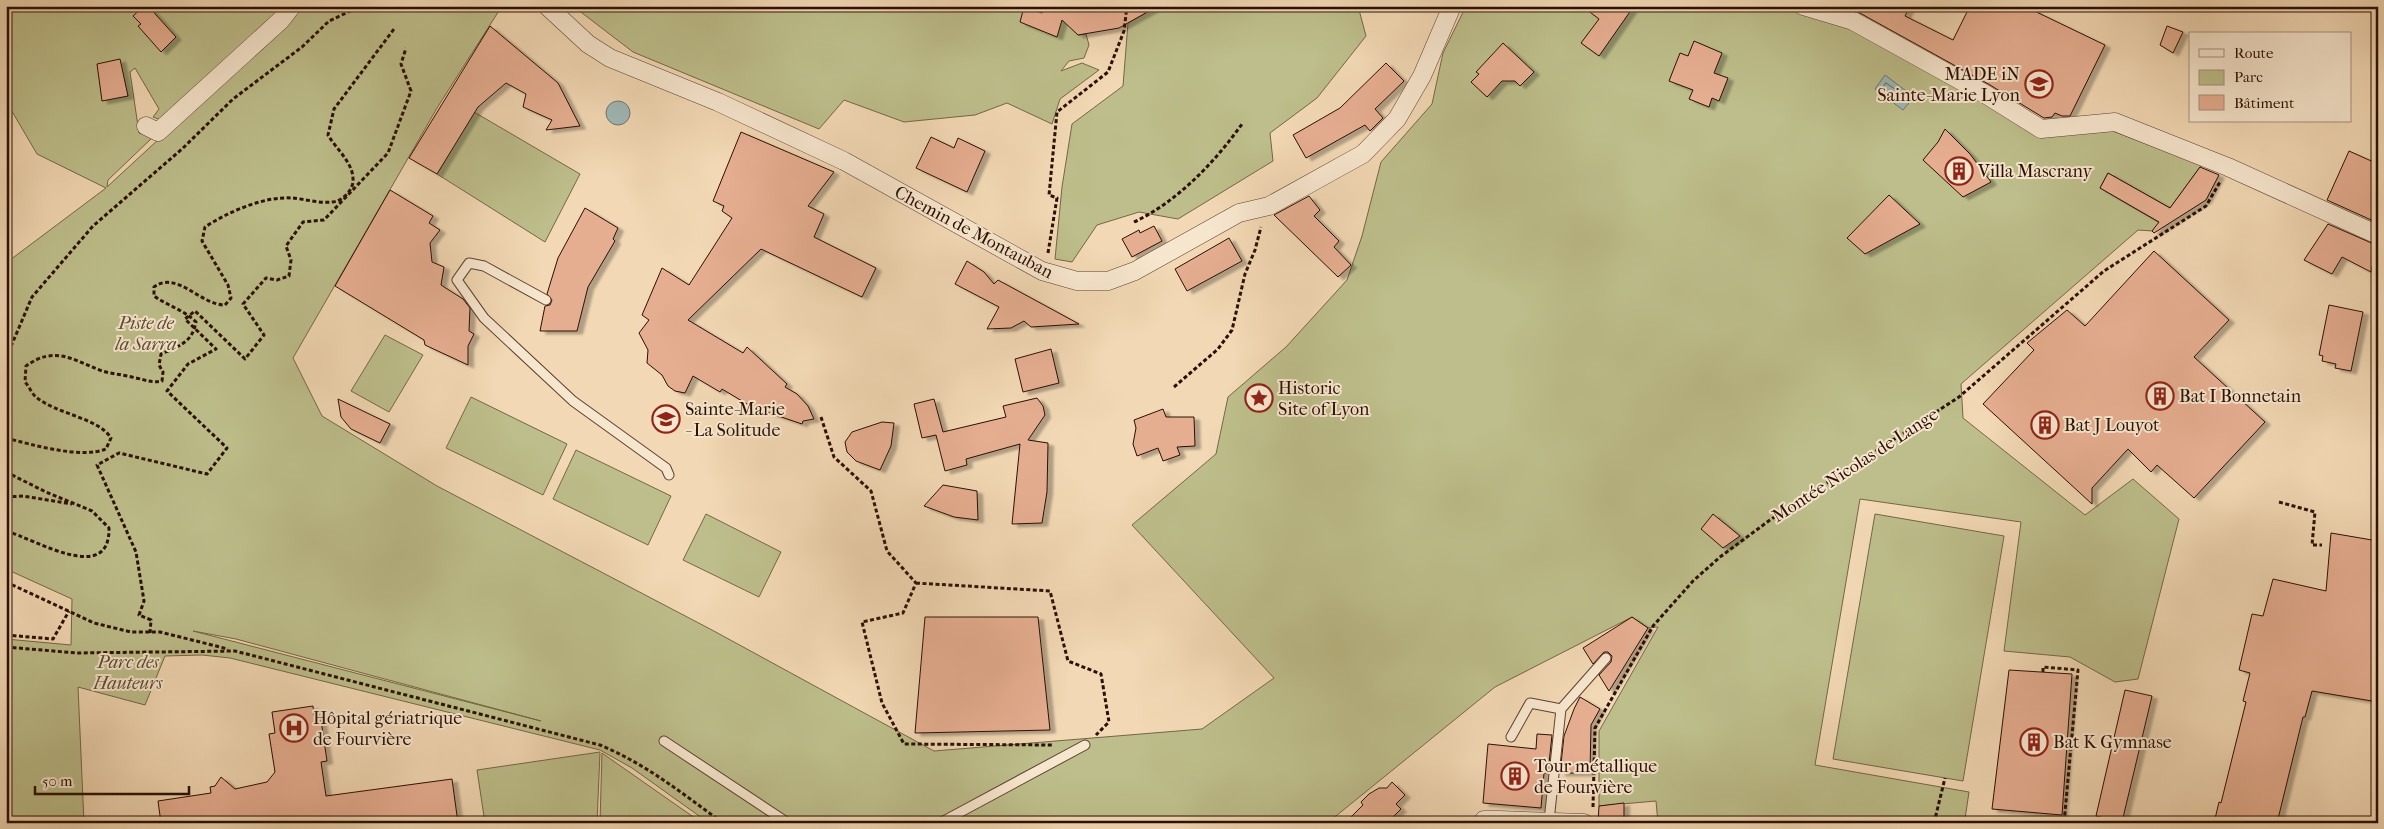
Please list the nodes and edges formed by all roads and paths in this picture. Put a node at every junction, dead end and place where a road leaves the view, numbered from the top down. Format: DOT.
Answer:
graph roads {
  1 [pos="292,6"];
  2 [pos="361,6"];
  3 [pos="547,6"];
  4 [pos="1127,6"];
  5 [pos="1452,6"];
  6 [pos="1803,6"];
  7 [pos="394,29"];
  8 [pos="406,48"];
  9 [pos="1242,124"];
  10 [pos="146,126"];
  11 [pos="2225,173"];
  12 [pos="1252,210"];
  13 [pos="1134,222"];
  14 [pos="2378,235"];
  15 [pos="1050,248"];
  16 [pos="546,300"];
  17 [pos="190,315"];
  18 [pos="195,329"];
  19 [pos="6,351"];
  20 [pos="1174,387"];
  21 [pos="820,417"];
  22 [pos="6,438"];
  23 [pos="6,472"];
  24 [pos="669,475"];
  25 [pos="6,497"];
  26 [pos="2279,502"];
  27 [pos="75,504"];
  28 [pos="6,531"];
  29 [pos="2322,546"];
  30 [pos="6,582"];
  31 [pos="916,583"];
  32 [pos="69,611"];
  33 [pos="150,633"];
  34 [pos="6,635"];
  35 [pos="6,646"];
  36 [pos="235,650"];
  37 [pos="1606,658"];
  38 [pos="2043,672"];
  39 [pos="1561,709"];
  40 [pos="1511,737"];
  41 [pos="664,741"];
  42 [pos="1086,745"];
  43 [pos="1945,778"];
  44 [pos="1550,821"];
  45 [pos="1587,822"];
  46 [pos="723,823"];
  47 [pos="788,823"];
  48 [pos="940,823"];
  49 [pos="1482,823"];
  50 [pos="1934,823"];
  51 [pos="2064,823"];
  1 -- 10 [label="street"];
  2 -- 19 [label="path"];
  3 -- 12 [label="street, Chemin de Montauban"];
  4 -- 15 [label="path"];
  5 -- 12 [label="street, Chemin de Montauban"];
  6 -- 11 [label="street"];
  7 -- 17 [label="path"];
  8 -- 17 [label="path"];
  9 -- 13 [label="path"];
  11 -- 14 [label="street"];
  11 -- 45 [label="path, Montée Nicolas de Lange"];
  12 -- 20 [label="path"];
  16 -- 24 [label="lane"];
  17 -- 18 [label="path"];
  18 -- 22 [label="path"];
  18 -- 33 [label="path"];
  21 -- 31 [label="path"];
  23 -- 27 [label="path"];
  25 -- 27 [label="path"];
  26 -- 29 [label="path"];
  27 -- 28 [label="path"];
  30 -- 32 [label="path"];
  31 -- 42 [label="path"];
  31 -- 42 [label="path"];
  32 -- 33 [label="path"];
  32 -- 34 [label="path"];
  33 -- 36 [label="path"];
  35 -- 36 [label="path"];
  36 -- 46 [label="path"];
  37 -- 39 [label="lane"];
  38 -- 51 [label="path"];
  39 -- 40 [label="lane"];
  39 -- 44 [label="lane"];
  41 -- 47 [label="lane"];
  42 -- 48 [label="lane"];
  43 -- 50 [label="path"];
  44 -- 45 [label="street"];
  44 -- 49 [label="street"];
}
